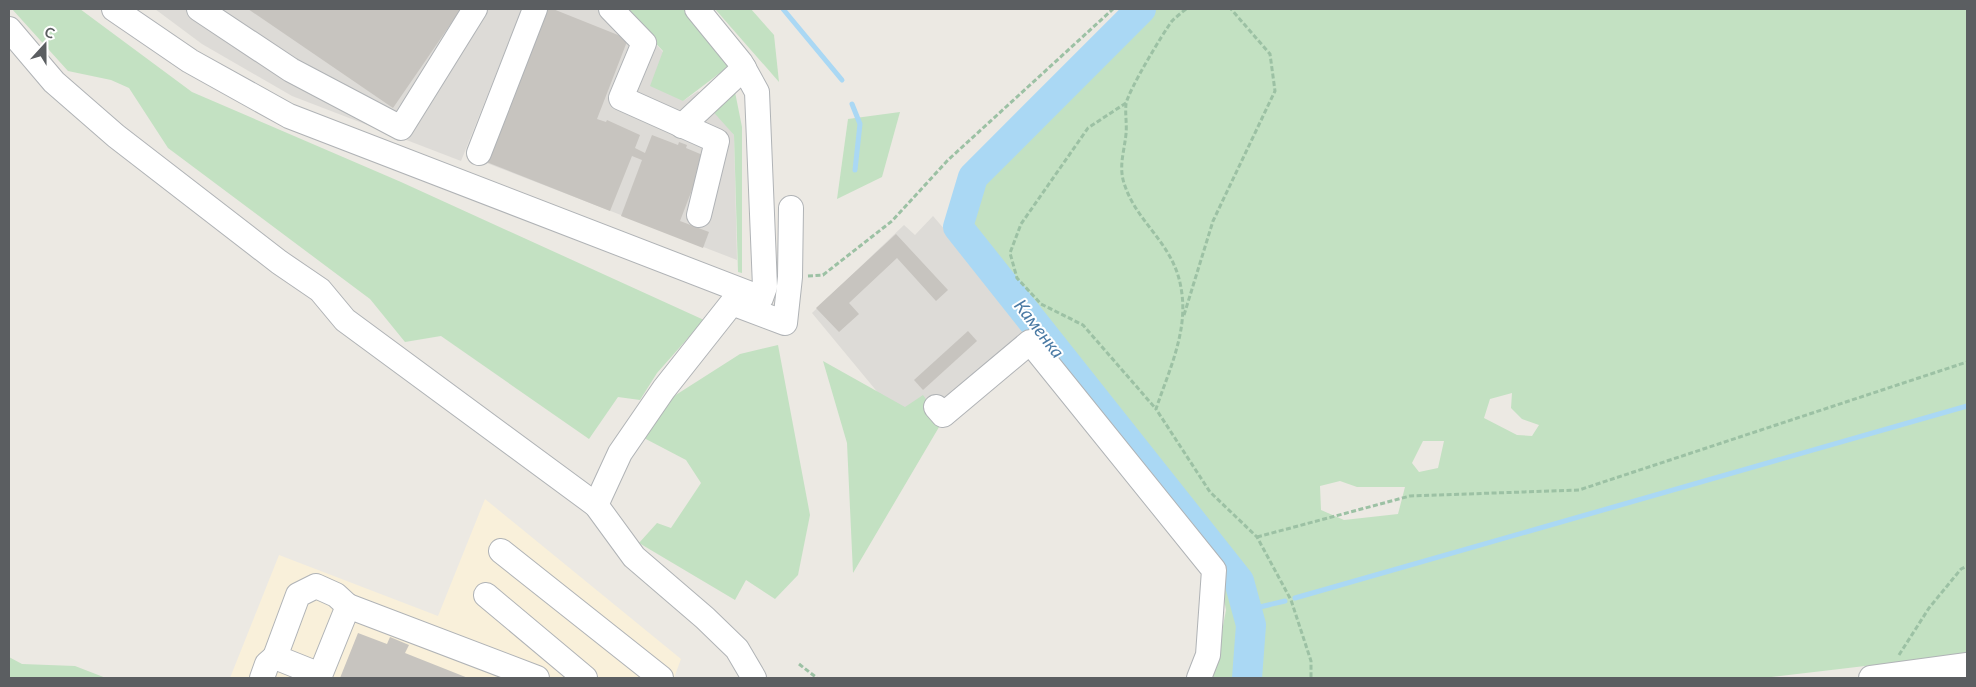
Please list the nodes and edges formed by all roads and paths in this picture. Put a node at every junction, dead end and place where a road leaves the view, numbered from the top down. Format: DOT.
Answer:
graph roads {
  1 [pos="114,9"];
  2 [pos="200,9"];
  3 [pos="475,9"];
  4 [pos="535,9"];
  5 [pos="611,9"];
  6 [pos="697,9"];
  7 [pos="1113,9"];
  8 [pos="1186,9"];
  9 [pos="1231,9"];
  10 [pos="9,29"];
  11 [pos="744,68"];
  12 [pos="1126,103"];
  13 [pos="682,126"];
  14 [pos="479,153"];
  15 [pos="791,208"];
  16 [pos="699,215"];
  17 [pos="823,275"];
  18 [pos="1183,318"];
  19 [pos="1967,362"];
  20 [pos="936,406"];
  21 [pos="1156,409"];
  22 [pos="596,505"];
  23 [pos="1257,537"];
  24 [pos="502,551"];
  25 [pos="1967,566"];
  26 [pos="486,595"];
  27 [pos="348,606"];
  28 [pos="275,657"];
  29 [pos="798,664"];
  30 [pos="1967,665"];
  31 [pos="319,677"];
  32 [pos="262,678"];
  33 [pos="537,678"];
  34 [pos="585,678"];
  35 [pos="661,678"];
  36 [pos="754,678"];
  37 [pos="817,678"];
  38 [pos="1199,678"];
  39 [pos="1311,678"];
  40 [pos="1881,678"];
  1 -- 11 [label="street"];
  2 -- 3 [label="street"];
  4 -- 14 [label="street"];
  5 -- 13 [label="street"];
  6 -- 11 [label="street"];
  7 -- 17 [label="path"];
  8 -- 12 [label="path"];
  9 -- 18 [label="path"];
  10 -- 22 [label="street"];
  11 -- 13 [label="street"];
  12 -- 18 [label="path"];
  12 -- 21 [label="path"];
  13 -- 16 [label="street"];
  15 -- 22 [label="street"];
  18 -- 21 [label="path"];
  19 -- 23 [label="path"];
  20 -- 38 [label="street"];
  21 -- 23 [label="path"];
  22 -- 36 [label="street"];
  23 -- 39 [label="path"];
  24 -- 35 [label="street"];
  25 -- 40 [label="path"];
  26 -- 34 [label="street"];
  27 -- 28 [label="street"];
  27 -- 31 [label="street"];
  27 -- 33 [label="street"];
  28 -- 31 [label="street"];
  28 -- 32 [label="street"];
  29 -- 37 [label="path"];
  30 -- 40 [label="street"];
}
